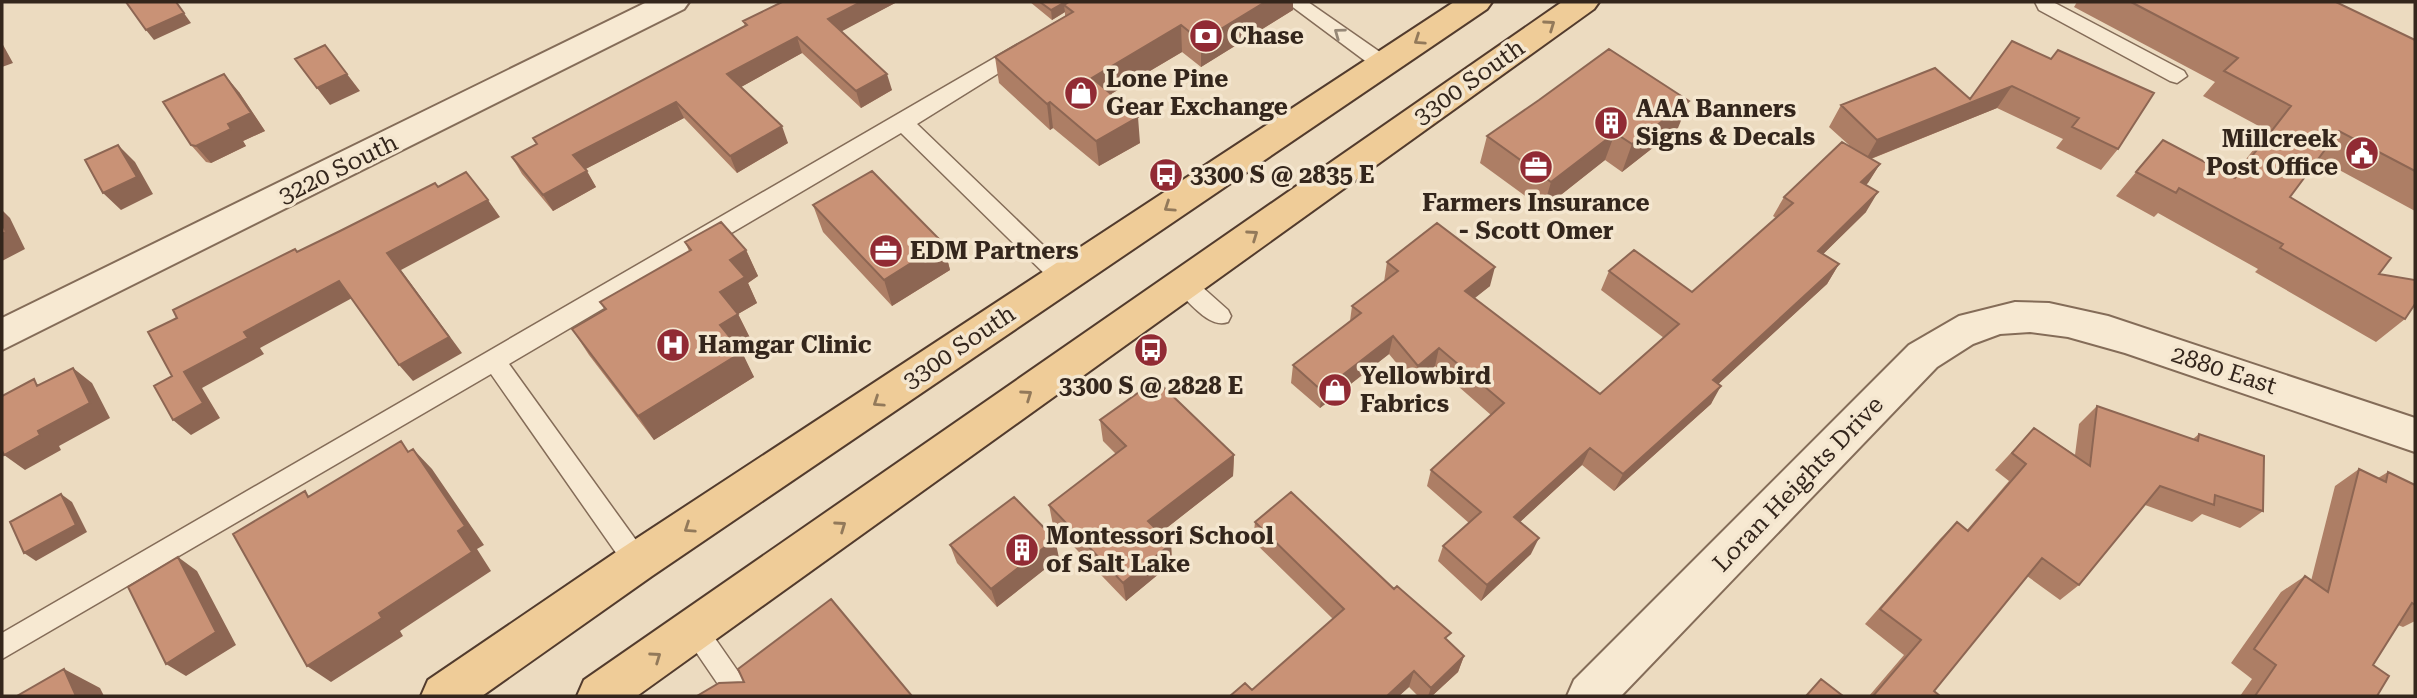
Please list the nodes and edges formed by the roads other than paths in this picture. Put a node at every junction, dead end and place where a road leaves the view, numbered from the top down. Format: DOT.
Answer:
graph roads {
  1 [pos="673,2"];
  2 [pos="1295,2"];
  3 [pos="1476,2"];
  4 [pos="1583,2"];
  5 [pos="2044,2"];
  6 [pos="1041,37"];
  7 [pos="1383,64"];
  8 [pos="2177,76"];
  9 [pos="902,123"];
  10 [pos="1063,278"];
  11 [pos="1184,284"];
  12 [pos="1220,316"];
  13 [pos="2030,317"];
  14 [pos="2,335"];
  15 [pos="494,361"];
  16 [pos="2415,435"];
  17 [pos="637,562"];
  18 [pos="694,630"];
  19 [pos="2,647"];
  20 [pos="444,696"];
  21 [pos="600,696"];
  22 [pos="742,696"];
  23 [pos="1590,696"];
  1 -- 14 [label="street, 3220 South"];
  7 -- 2 [label="lane, one-way"];
  3 -- 7 [label="main road, 3300 South, one-way"];
  11 -- 4 [label="main road, 3300 South, one-way"];
  5 -- 8 [label="lane"];
  6 -- 9 [label="lane"];
  7 -- 10 [label="main road, 3300 South, one-way"];
  9 -- 10 [label="lane"];
  9 -- 15 [label="lane"];
  10 -- 17 [label="main road, 3300 South, one-way"];
  11 -- 12 [label="lane"];
  18 -- 11 [label="main road, 3300 South, one-way"];
  13 -- 16 [label="street, 2880 East"];
  13 -- 23 [label="street, Loran Heights Drive"];
  15 -- 17 [label="lane"];
  15 -- 19 [label="lane"];
  17 -- 20 [label="main road, 3300 South"];
  21 -- 18 [label="main road, 3300 South, one-way"];
  18 -- 22 [label="lane"];
}
